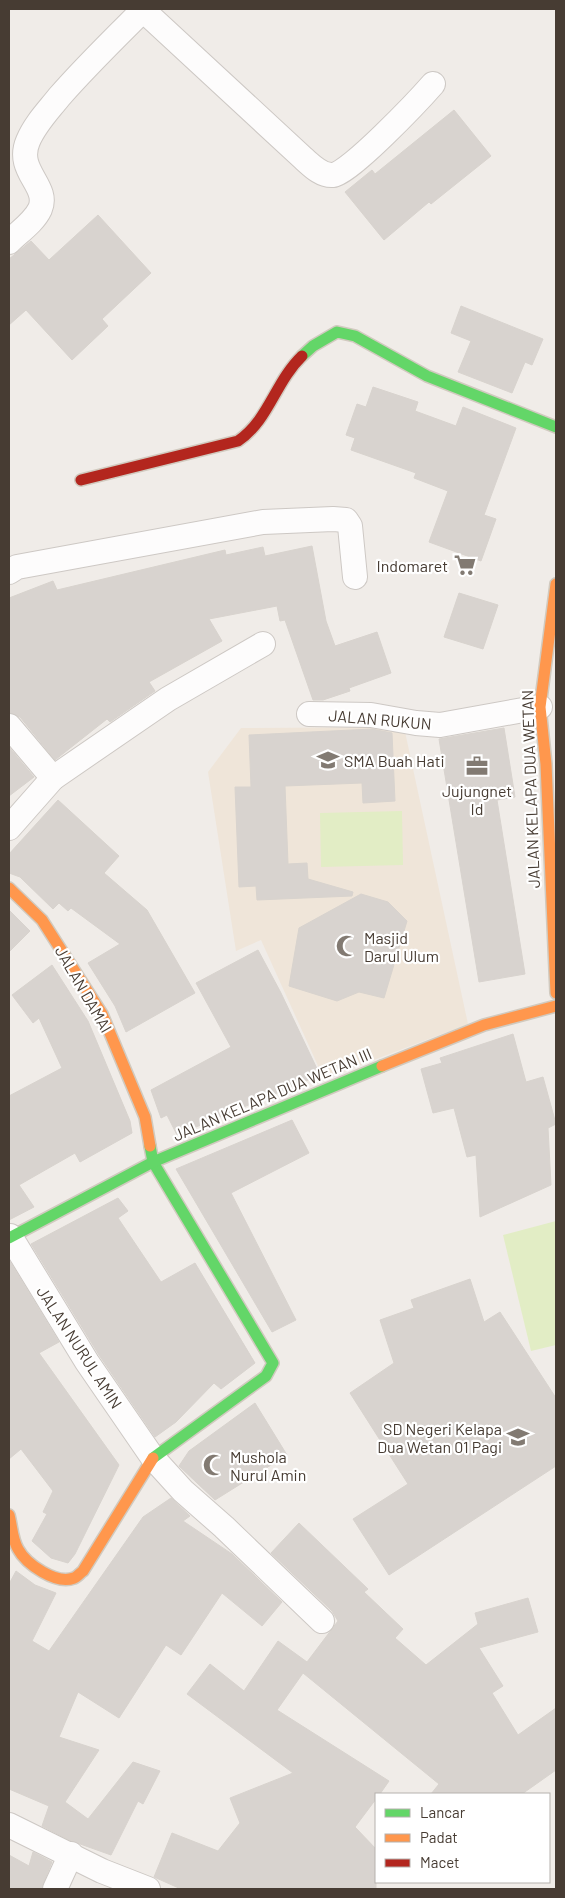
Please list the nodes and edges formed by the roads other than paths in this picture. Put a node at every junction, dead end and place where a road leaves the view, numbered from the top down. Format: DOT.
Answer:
graph roads {
  1 [pos="143,9"];
  2 [pos="433,84"];
  3 [pos="9,242"];
  4 [pos="556,427"];
  5 [pos="82,480"];
  6 [pos="9,572"];
  7 [pos="355,577"];
  8 [pos="556,584"];
  9 [pos="263,644"];
  10 [pos="540,707"];
  11 [pos="309,714"];
  12 [pos="9,726"];
  13 [pos="551,764"];
  14 [pos="53,778"];
  15 [pos="9,828"];
  16 [pos="9,888"];
  17 [pos="554,947"];
  18 [pos="556,993"];
  19 [pos="556,1006"];
  20 [pos="153,1162"];
  21 [pos="9,1236"];
  22 [pos="153,1458"];
  23 [pos="9,1514"];
  24 [pos="322,1621"];
  25 [pos="9,1825"];
  26 [pos="71,1854"];
  27 [pos="55,1889"];
  28 [pos="148,1889"];
  1 -- 2 [label="street"];
  1 -- 3 [label="street"];
  4 -- 5 [label="street"];
  6 -- 7 [label="street"];
  8 -- 10 [label="street, JALAN KELAPA DUA WETAN"];
  9 -- 14 [label="street"];
  10 -- 11 [label="street, JALAN RUKUN"];
  10 -- 13 [label="street, JALAN KELAPA DUA WETAN"];
  12 -- 14 [label="street"];
  13 -- 17 [label="street, JALAN KELAPA DUA WETAN"];
  14 -- 15 [label="street"];
  16 -- 20 [label="street, JALAN DAMAI"];
  17 -- 18 [label="street, JALAN KELAPA DUA WETAN"];
  19 -- 20 [label="street, JALAN KELAPA DUA WETAN III"];
  20 -- 21 [label="street, JALAN KELAPA DUA WETAN III"];
  20 -- 22 [label="street"];
  21 -- 22 [label="street, JALAN NURUL AMIN"];
  22 -- 23 [label="street"];
  22 -- 24 [label="street, JALAN NURUL AMIN"];
  25 -- 26 [label="street"];
  26 -- 27 [label="street"];
  26 -- 28 [label="street"];
}
